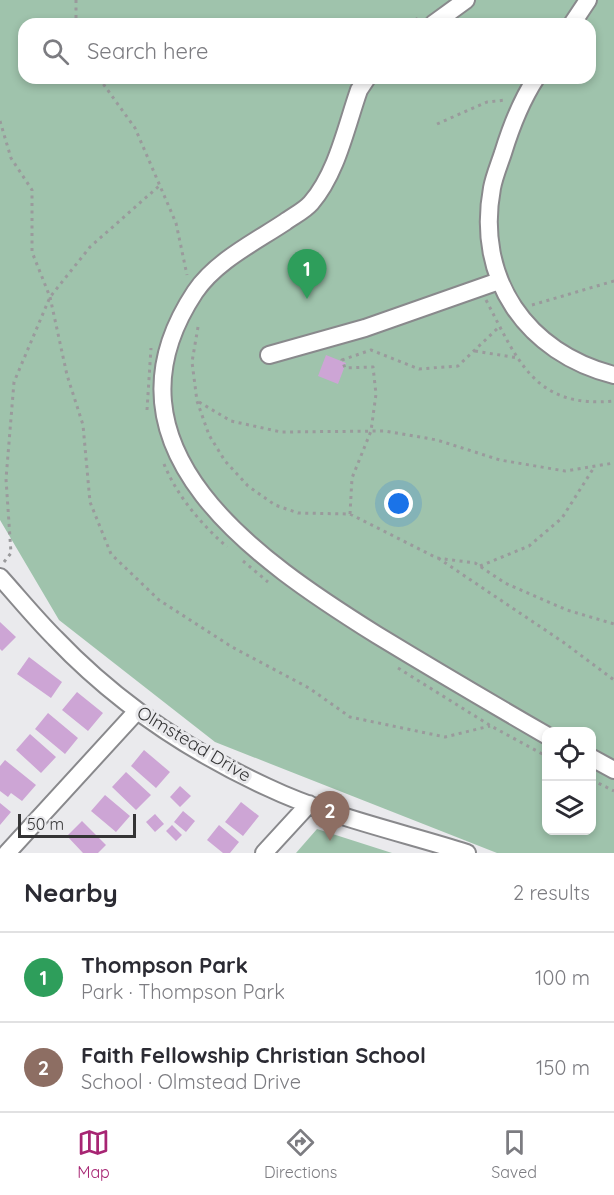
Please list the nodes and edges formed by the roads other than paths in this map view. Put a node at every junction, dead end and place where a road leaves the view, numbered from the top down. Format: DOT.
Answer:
graph roads {
  1 [pos="466,0"];
  2 [pos="588,0"];
  3 [pos="442,18"];
  4 [pos="576,18"];
  5 [pos="363,84"];
  6 [pos="533,84"];
  7 [pos="500,281"];
  8 [pos="269,355"];
  9 [pos="614,375"];
  10 [pos="0,577"];
  11 [pos="137,711"];
  12 [pos="542,733"];
  13 [pos="596,761"];
  14 [pos="614,770"];
  15 [pos="309,804"];
  16 [pos="7,853"];
  17 [pos="264,853"];
  18 [pos="467,853"];
  1 -- 3 [label="street"];
  2 -- 4 [label="street"];
  5 -- 12 [label="street"];
  6 -- 7 [label="street"];
  7 -- 8 [label="street"];
  7 -- 9 [label="street"];
  10 -- 11 [label="street, Olmstead Drive"];
  11 -- 15 [label="street, Olmstead Drive"];
  11 -- 16 [label="street"];
  13 -- 14 [label="street"];
  15 -- 17 [label="street"];
  15 -- 18 [label="street, Olmstead Drive"];
}
